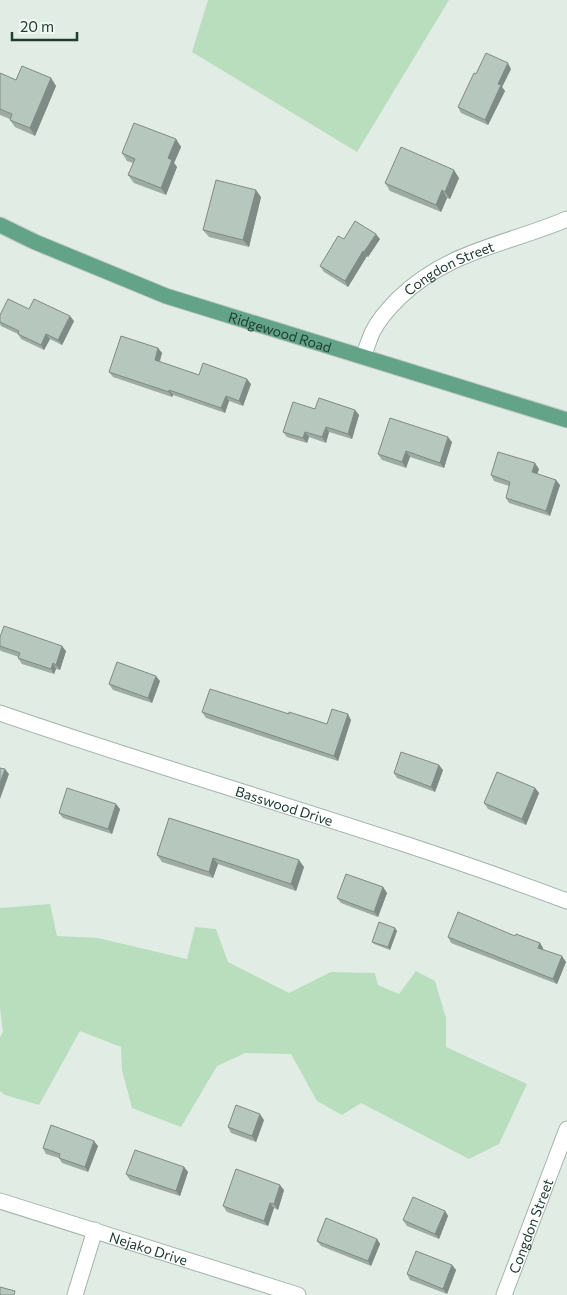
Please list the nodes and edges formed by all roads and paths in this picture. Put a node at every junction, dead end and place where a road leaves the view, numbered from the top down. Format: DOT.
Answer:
graph roads {
  1 [pos="567,219"];
  2 [pos="0,225"];
  3 [pos="363,356"];
  4 [pos="567,420"];
  5 [pos="0,713"];
  6 [pos="567,901"];
  7 [pos="567,1129"];
  8 [pos="0,1201"];
  9 [pos="95,1230"];
  10 [pos="75,1295"];
  11 [pos="298,1295"];
  12 [pos="504,1295"];
  1 -- 3 [label="street, Congdon Street"];
  2 -- 3 [label="main road, Ridgewood Road"];
  3 -- 4 [label="main road, Ridgewood Road"];
  5 -- 6 [label="street, Basswood Drive"];
  7 -- 12 [label="street, Congdon Street"];
  8 -- 9 [label="street, Nejako Drive"];
  9 -- 10 [label="street"];
  9 -- 11 [label="street, Nejako Drive"];
}
